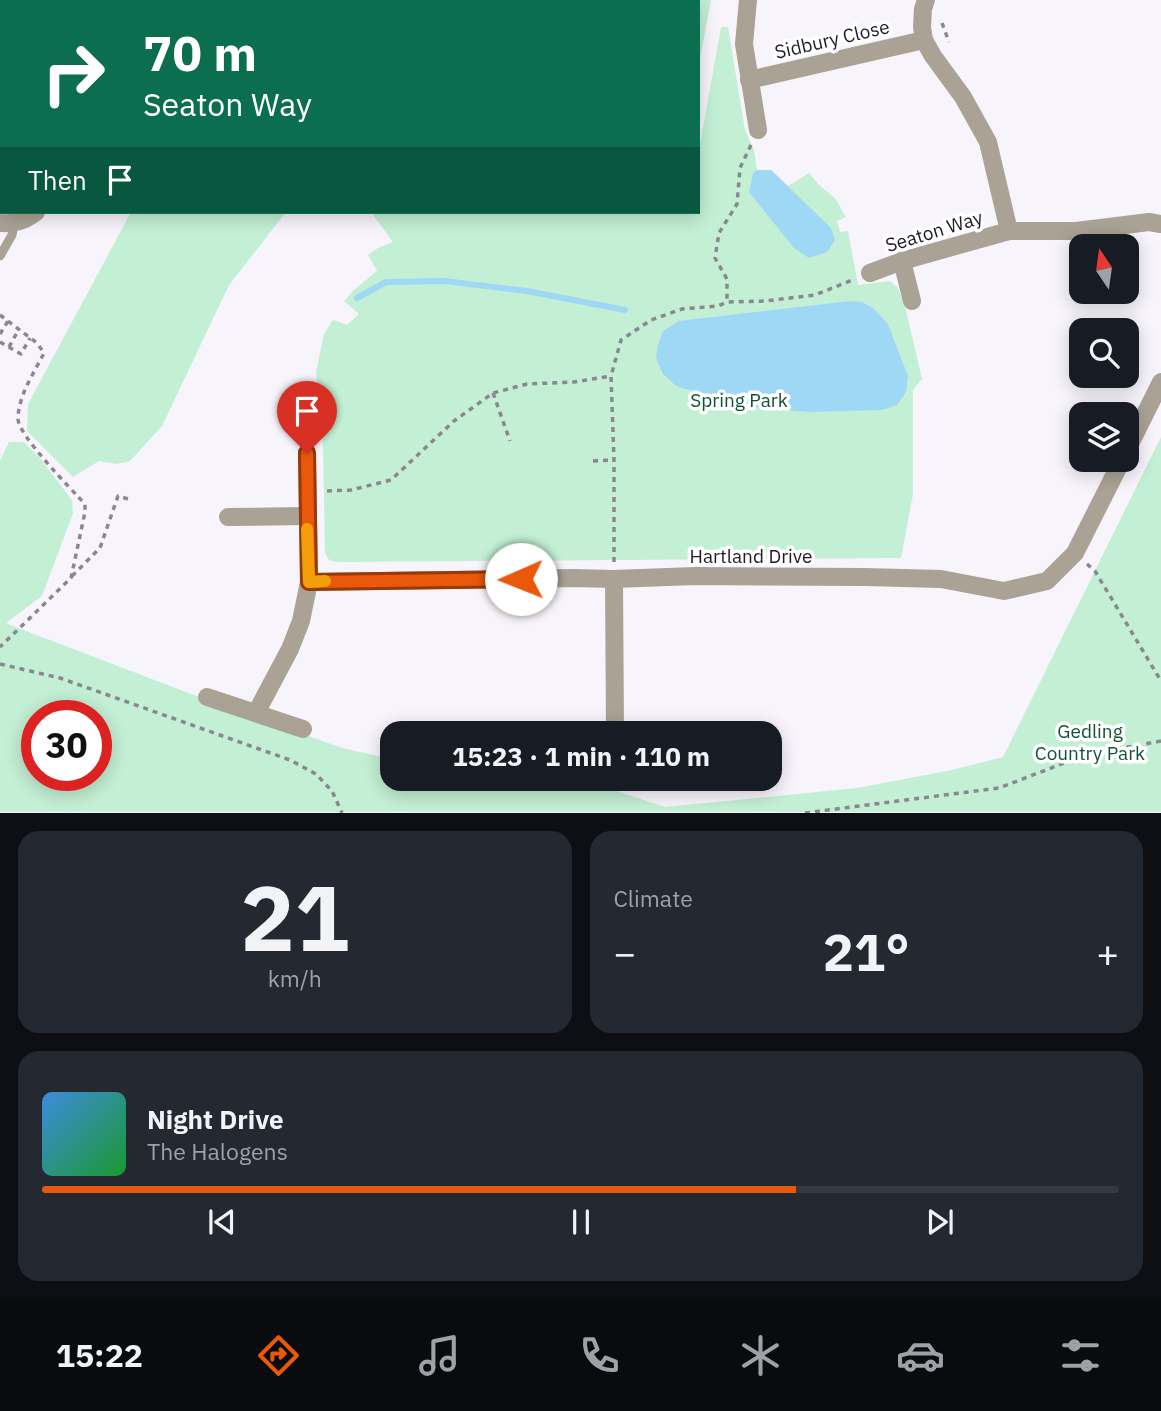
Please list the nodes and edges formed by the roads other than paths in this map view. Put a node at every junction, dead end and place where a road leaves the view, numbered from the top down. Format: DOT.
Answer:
graph roads {
  1 [pos="748,0"];
  2 [pos="926,0"];
  3 [pos="924,40"];
  4 [pos="749,79"];
  5 [pos="758,130"];
  6 [pos="33,214"];
  7 [pos="7,223"];
  8 [pos="1161,224"];
  9 [pos="1009,231"];
  10 [pos="0,256"];
  11 [pos="902,261"];
  12 [pos="870,273"];
  13 [pos="912,301"];
  14 [pos="1161,382"];
  15 [pos="1139,426"];
  16 [pos="307,453"];
  17 [pos="1116,472"];
  18 [pos="307,516"];
  19 [pos="228,517"];
  20 [pos="614,579"];
  21 [pos="309,582"];
  22 [pos="207,697"];
  23 [pos="256,713"];
  24 [pos="615,721"];
  25 [pos="303,729"];
  1 -- 4 [label="street, Sidbury Close"];
  2 -- 3 [label="street"];
  3 -- 4 [label="street, Sidbury Close"];
  3 -- 9 [label="street"];
  4 -- 5 [label="street, Sidbury Close"];
  6 -- 7 [label="street"];
  7 -- 10 [label="lane"];
  8 -- 9 [label="street"];
  9 -- 11 [label="street, Seaton Way"];
  11 -- 12 [label="street, Seaton Way"];
  11 -- 13 [label="street"];
  14 -- 15 [label="street"];
  16 -- 18 [label="street"];
  17 -- 20 [label="street, Hartland Drive"];
  18 -- 19 [label="street"];
  18 -- 21 [label="street"];
  20 -- 21 [label="street, Hartland Drive"];
  20 -- 24 [label="street"];
  21 -- 23 [label="street"];
  22 -- 23 [label="street"];
  23 -- 25 [label="street"];
}
